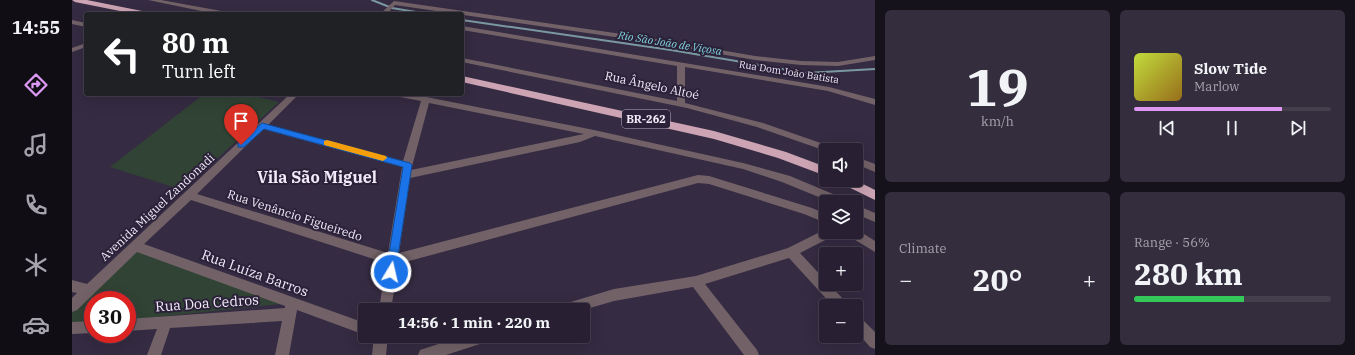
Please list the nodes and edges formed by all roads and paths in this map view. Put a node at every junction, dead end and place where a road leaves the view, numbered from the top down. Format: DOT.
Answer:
graph roads {
  1 [pos="74,0"];
  2 [pos="151,0"];
  3 [pos="421,0"];
  4 [pos="414,5"];
  5 [pos="137,12"];
  6 [pos="216,12"];
  7 [pos="386,12"];
  8 [pos="461,12"];
  9 [pos="464,12"];
  10 [pos="72,22"];
  11 [pos="84,25"];
  12 [pos="464,28"];
  13 [pos="84,46"];
  14 [pos="72,50"];
  15 [pos="875,58"];
  16 [pos="464,60"];
  17 [pos="681,65"];
  18 [pos="464,79"];
  19 [pos="293,96"];
  20 [pos="407,96"];
  21 [pos="426,100"];
  22 [pos="875,102"];
  23 [pos="681,104"];
  24 [pos="262,126"];
  25 [pos="594,133"];
  26 [pos="819,145"];
  27 [pos="863,163"];
  28 [pos="875,168"];
  29 [pos="819,169"];
  30 [pos="407,170"];
  31 [pos="858,187"];
  32 [pos="189,195"];
  33 [pos="824,195"];
  34 [pos="875,195"];
  35 [pos="863,212"];
  36 [pos="819,216"];
  37 [pos="875,218"];
  38 [pos="819,238"];
  39 [pos="862,239"];
  40 [pos="135,246"];
  41 [pos="875,247"];
  42 [pos="791,252"];
  43 [pos="393,260"];
  44 [pos="696,281"];
  45 [pos="72,286"];
  46 [pos="88,290"];
  47 [pos="835,299"];
  48 [pos="386,303"];
  49 [pos="587,303"];
  50 [pos="72,306"];
  51 [pos="291,308"];
  52 [pos="166,322"];
  53 [pos="136,324"];
  54 [pos="84,327"];
  55 [pos="358,327"];
  56 [pos="72,328"];
  57 [pos="863,329"];
  58 [pos="875,342"];
  59 [pos="380,343"];
  60 [pos="463,343"];
  61 [pos="154,355"];
  62 [pos="282,355"];
  63 [pos="378,355"];
  64 [pos="426,355"];
  65 [pos="752,355"];
  1 -- 5 [label="highway"];
  2 -- 6 [label="street"];
  3 -- 4 [label="street"];
  4 -- 7 [label="street"];
  4 -- 8 [label="street"];
  9 -- 15 [label="street"];
  10 -- 11 [label="street"];
  12 -- 17 [label="street, Rua Dom João Batista"];
  13 -- 14 [label="street"];
  16 -- 23 [label="street, Rua Ângelo Altoé"];
  17 -- 22 [label="street, Rua Dom João Batista"];
  17 -- 23 [label="street"];
  18 -- 29 [label="highway, BR-262"];
  19 -- 24 [label="street, Avenida Miguel Zandonadi"];
  20 -- 21 [label="street"];
  21 -- 25 [label="street"];
  21 -- 30 [label="street"];
  23 -- 26 [label="street, Rua Ângelo Altoé"];
  24 -- 30 [label="street"];
  24 -- 32 [label="street, Avenida Miguel Zandonadi"];
  25 -- 30 [label="street"];
  25 -- 33 [label="street"];
  27 -- 28 [label="street"];
  30 -- 43 [label="street"];
  31 -- 34 [label="highway"];
  32 -- 40 [label="street, Avenida Miguel Zandonadi"];
  32 -- 43 [label="street, Rua Venâncio Figueiredo"];
  35 -- 37 [label="street"];
  36 -- 43 [label="street"];
  38 -- 42 [label="street"];
  39 -- 41 [label="street"];
  40 -- 46 [label="street, Avenida Miguel Zandonadi"];
  40 -- 51 [label="street, Rua Luíza Barros"];
  42 -- 44 [label="street"];
  42 -- 47 [label="street"];
  43 -- 48 [label="street"];
  44 -- 49 [label="street"];
  44 -- 65 [label="street"];
  45 -- 46 [label="street"];
  46 -- 50 [label="street, Avenida Miguel Zandonadi"];
  51 -- 52 [label="street, Rua Doa Cedros"];
  51 -- 55 [label="street, Rua Luíza Barros"];
  51 -- 62 [label="street"];
  52 -- 53 [label="street, Rua Doa Cedros"];
  52 -- 61 [label="street"];
  54 -- 56 [label="street"];
  57 -- 58 [label="street"];
  59 -- 63 [label="street"];
  60 -- 64 [label="street"];
}
